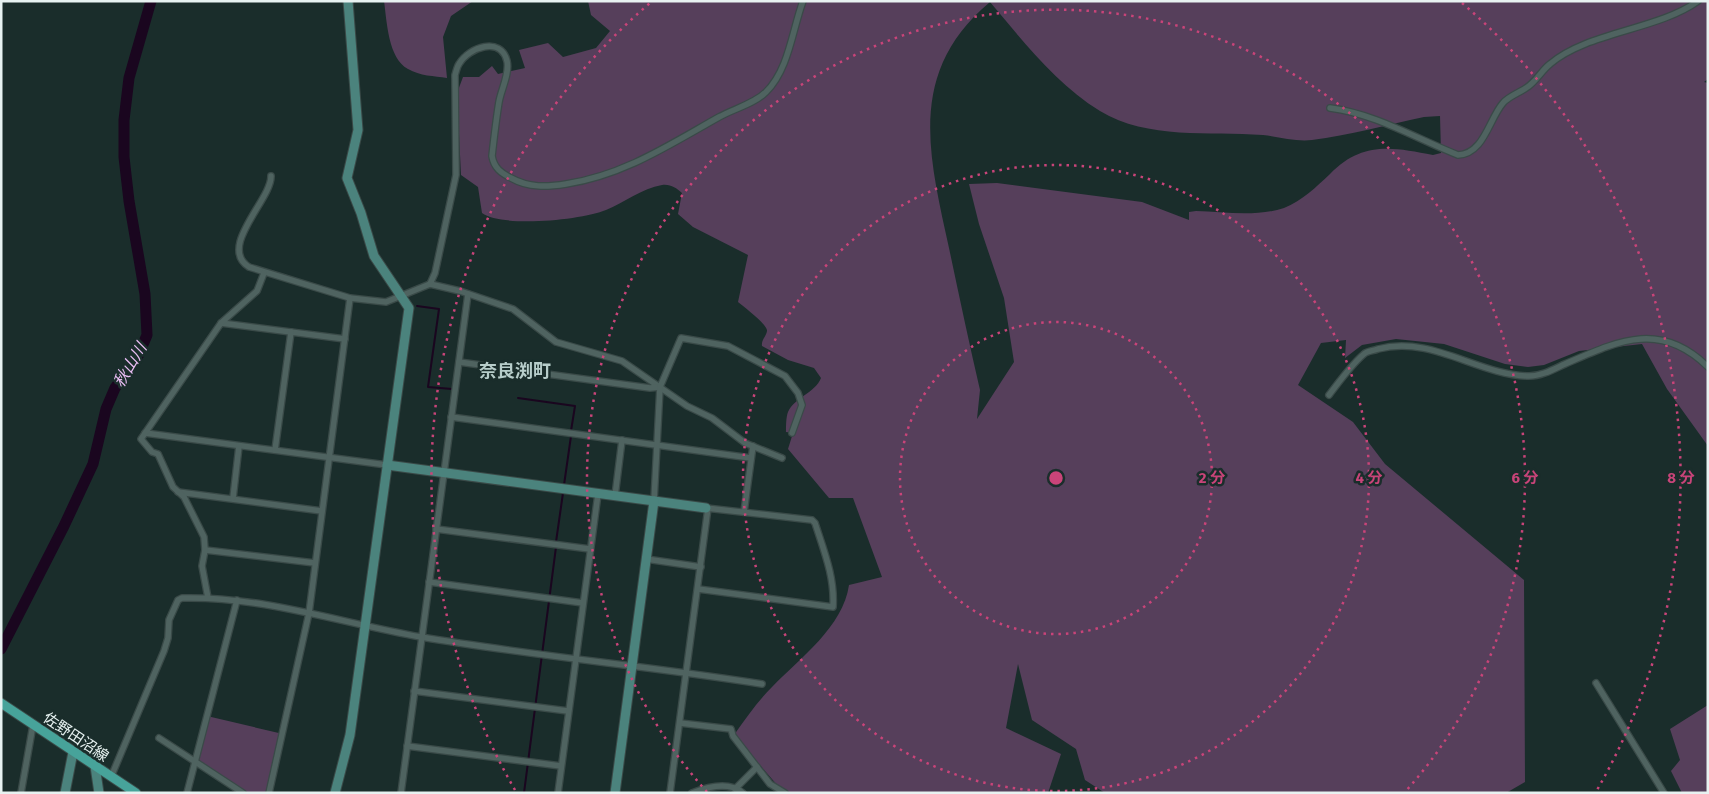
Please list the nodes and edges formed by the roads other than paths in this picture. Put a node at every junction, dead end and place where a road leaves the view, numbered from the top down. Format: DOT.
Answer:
graph roads {
  1 [pos="348,1"];
  2 [pos="803,1"];
  3 [pos="1698,1"];
  4 [pos="1330,108"];
  5 [pos="271,176"];
  6 [pos="264,273"];
  7 [pos="430,284"];
  8 [pos="468,294"];
  9 [pos="402,296"];
  10 [pos="350,298"];
  11 [pos="221,323"];
  12 [pos="291,332"];
  13 [pos="345,339"];
  14 [pos="459,362"];
  15 [pos="1708,367"];
  16 [pos="660,387"];
  17 [pos="1329,395"];
  18 [pos="452,417"];
  19 [pos="145,433"];
  20 [pos="792,433"];
  21 [pos="622,440"];
  22 [pos="657,444"];
  23 [pos="239,446"];
  24 [pos="753,446"];
  25 [pos="275,450"];
  26 [pos="329,457"];
  27 [pos="751,458"];
  28 [pos="782,458"];
  29 [pos="387,465"];
  30 [pos="444,473"];
  31 [pos="178,492"];
  32 [pos="598,494"];
  33 [pos="615,496"];
  34 [pos="233,498"];
  35 [pos="654,501"];
  36 [pos="707,508"];
  37 [pos="322,511"];
  38 [pos="744,512"];
  39 [pos="436,529"];
  40 [pos="590,549"];
  41 [pos="205,550"];
  42 [pos="646,559"];
  43 [pos="315,563"];
  44 [pos="701,567"];
  45 [pos="429,582"];
  46 [pos="698,589"];
  47 [pos="208,598"];
  48 [pos="237,600"];
  49 [pos="583,603"];
  50 [pos="309,613"];
  51 [pos="366,626"];
  52 [pos="421,637"];
  53 [pos="576,657"];
  54 [pos="632,665"];
  55 [pos="686,672"];
  56 [pos="1596,683"];
  57 [pos="762,684"];
  58 [pos="414,691"];
  59 [pos="4,704"];
  60 [pos="568,711"];
  61 [pos="680,723"];
  62 [pos="33,725"];
  63 [pos="159,738"];
  64 [pos="407,746"];
  65 [pos="73,752"];
  66 [pos="196,762"];
  67 [pos="95,766"];
  68 [pos="561,766"];
  69 [pos="757,767"];
  70 [pos="111,777"];
  71 [pos="735,789"];
  72 [pos="21,793"];
  73 [pos="65,793"];
  74 [pos="100,793"];
  75 [pos="136,793"];
  76 [pos="187,793"];
  77 [pos="243,793"];
  78 [pos="269,793"];
  79 [pos="335,793"];
  80 [pos="401,793"];
  81 [pos="558,793"];
  82 [pos="615,793"];
  83 [pos="670,793"];
  84 [pos="692,793"];
  85 [pos="743,793"];
  86 [pos="785,793"];
  87 [pos="1664,793"];
  1 -- 9 [label="street"];
  2 -- 7 [label="street"];
  3 -- 4 [label="street"];
  5 -- 6 [label="street"];
  6 -- 10 [label="street"];
  6 -- 11 [label="street"];
  7 -- 8 [label="street"];
  7 -- 9 [label="street"];
  8 -- 14 [label="street"];
  8 -- 16 [label="street"];
  9 -- 10 [label="street"];
  9 -- 29 [label="street"];
  10 -- 13 [label="street"];
  11 -- 12 [label="street"];
  11 -- 19 [label="street"];
  12 -- 13 [label="street"];
  12 -- 25 [label="street"];
  13 -- 26 [label="street"];
  14 -- 16 [label="street"];
  14 -- 18 [label="street"];
  15 -- 17 [label="street"];
  16 -- 20 [label="street"];
  16 -- 22 [label="street"];
  16 -- 24 [label="street"];
  18 -- 21 [label="street"];
  18 -- 30 [label="street"];
  19 -- 23 [label="street"];
  19 -- 31 [label="street"];
  21 -- 22 [label="street"];
  21 -- 33 [label="street"];
  22 -- 27 [label="street"];
  22 -- 35 [label="street"];
  23 -- 25 [label="street"];
  23 -- 34 [label="street"];
  24 -- 27 [label="street"];
  24 -- 28 [label="street"];
  25 -- 26 [label="street"];
  26 -- 29 [label="street"];
  26 -- 37 [label="street"];
  27 -- 38 [label="street"];
  29 -- 30 [label="street"];
  29 -- 51 [label="street"];
  30 -- 32 [label="street"];
  30 -- 39 [label="street"];
  31 -- 34 [label="street"];
  31 -- 41 [label="street"];
  32 -- 33 [label="street"];
  32 -- 40 [label="street"];
  33 -- 35 [label="street"];
  34 -- 37 [label="street"];
  35 -- 36 [label="street"];
  35 -- 42 [label="street"];
  36 -- 38 [label="street"];
  36 -- 44 [label="street"];
  37 -- 43 [label="street"];
  38 -- 46 [label="street"];
  39 -- 40 [label="street"];
  39 -- 45 [label="street"];
  40 -- 49 [label="street"];
  41 -- 43 [label="street"];
  41 -- 47 [label="street"];
  42 -- 44 [label="street"];
  42 -- 54 [label="street"];
  43 -- 50 [label="street"];
  44 -- 46 [label="street"];
  45 -- 49 [label="street"];
  45 -- 52 [label="street"];
  46 -- 55 [label="street"];
  47 -- 48 [label="street"];
  47 -- 70 [label="street"];
  48 -- 50 [label="street"];
  48 -- 66 [label="street"];
  49 -- 53 [label="street"];
  50 -- 51 [label="street"];
  50 -- 78 [label="street"];
  51 -- 52 [label="street"];
  51 -- 79 [label="street"];
  52 -- 53 [label="street"];
  52 -- 58 [label="street"];
  53 -- 54 [label="street"];
  53 -- 60 [label="street"];
  54 -- 55 [label="street"];
  54 -- 82 [label="street"];
  55 -- 57 [label="street"];
  55 -- 61 [label="street"];
  56 -- 87 [label="street"];
  58 -- 60 [label="street"];
  58 -- 64 [label="street"];
  59 -- 62 [label="main road, 佐野田沼線"];
  60 -- 68 [label="street"];
  61 -- 69 [label="street"];
  61 -- 83 [label="street"];
  62 -- 65 [label="main road, 佐野田沼線"];
  62 -- 72 [label="street"];
  63 -- 66 [label="street"];
  64 -- 68 [label="street"];
  64 -- 80 [label="street"];
  65 -- 67 [label="main road, 佐野田沼線"];
  65 -- 73 [label="street"];
  66 -- 76 [label="street"];
  66 -- 77 [label="street"];
  67 -- 70 [label="main road, 佐野田沼線"];
  67 -- 74 [label="street"];
  68 -- 81 [label="street"];
  69 -- 71 [label="street"];
  69 -- 86 [label="street"];
  70 -- 75 [label="main road, 佐野田沼線"];
  71 -- 84 [label="street"];
  71 -- 85 [label="street"];
}
